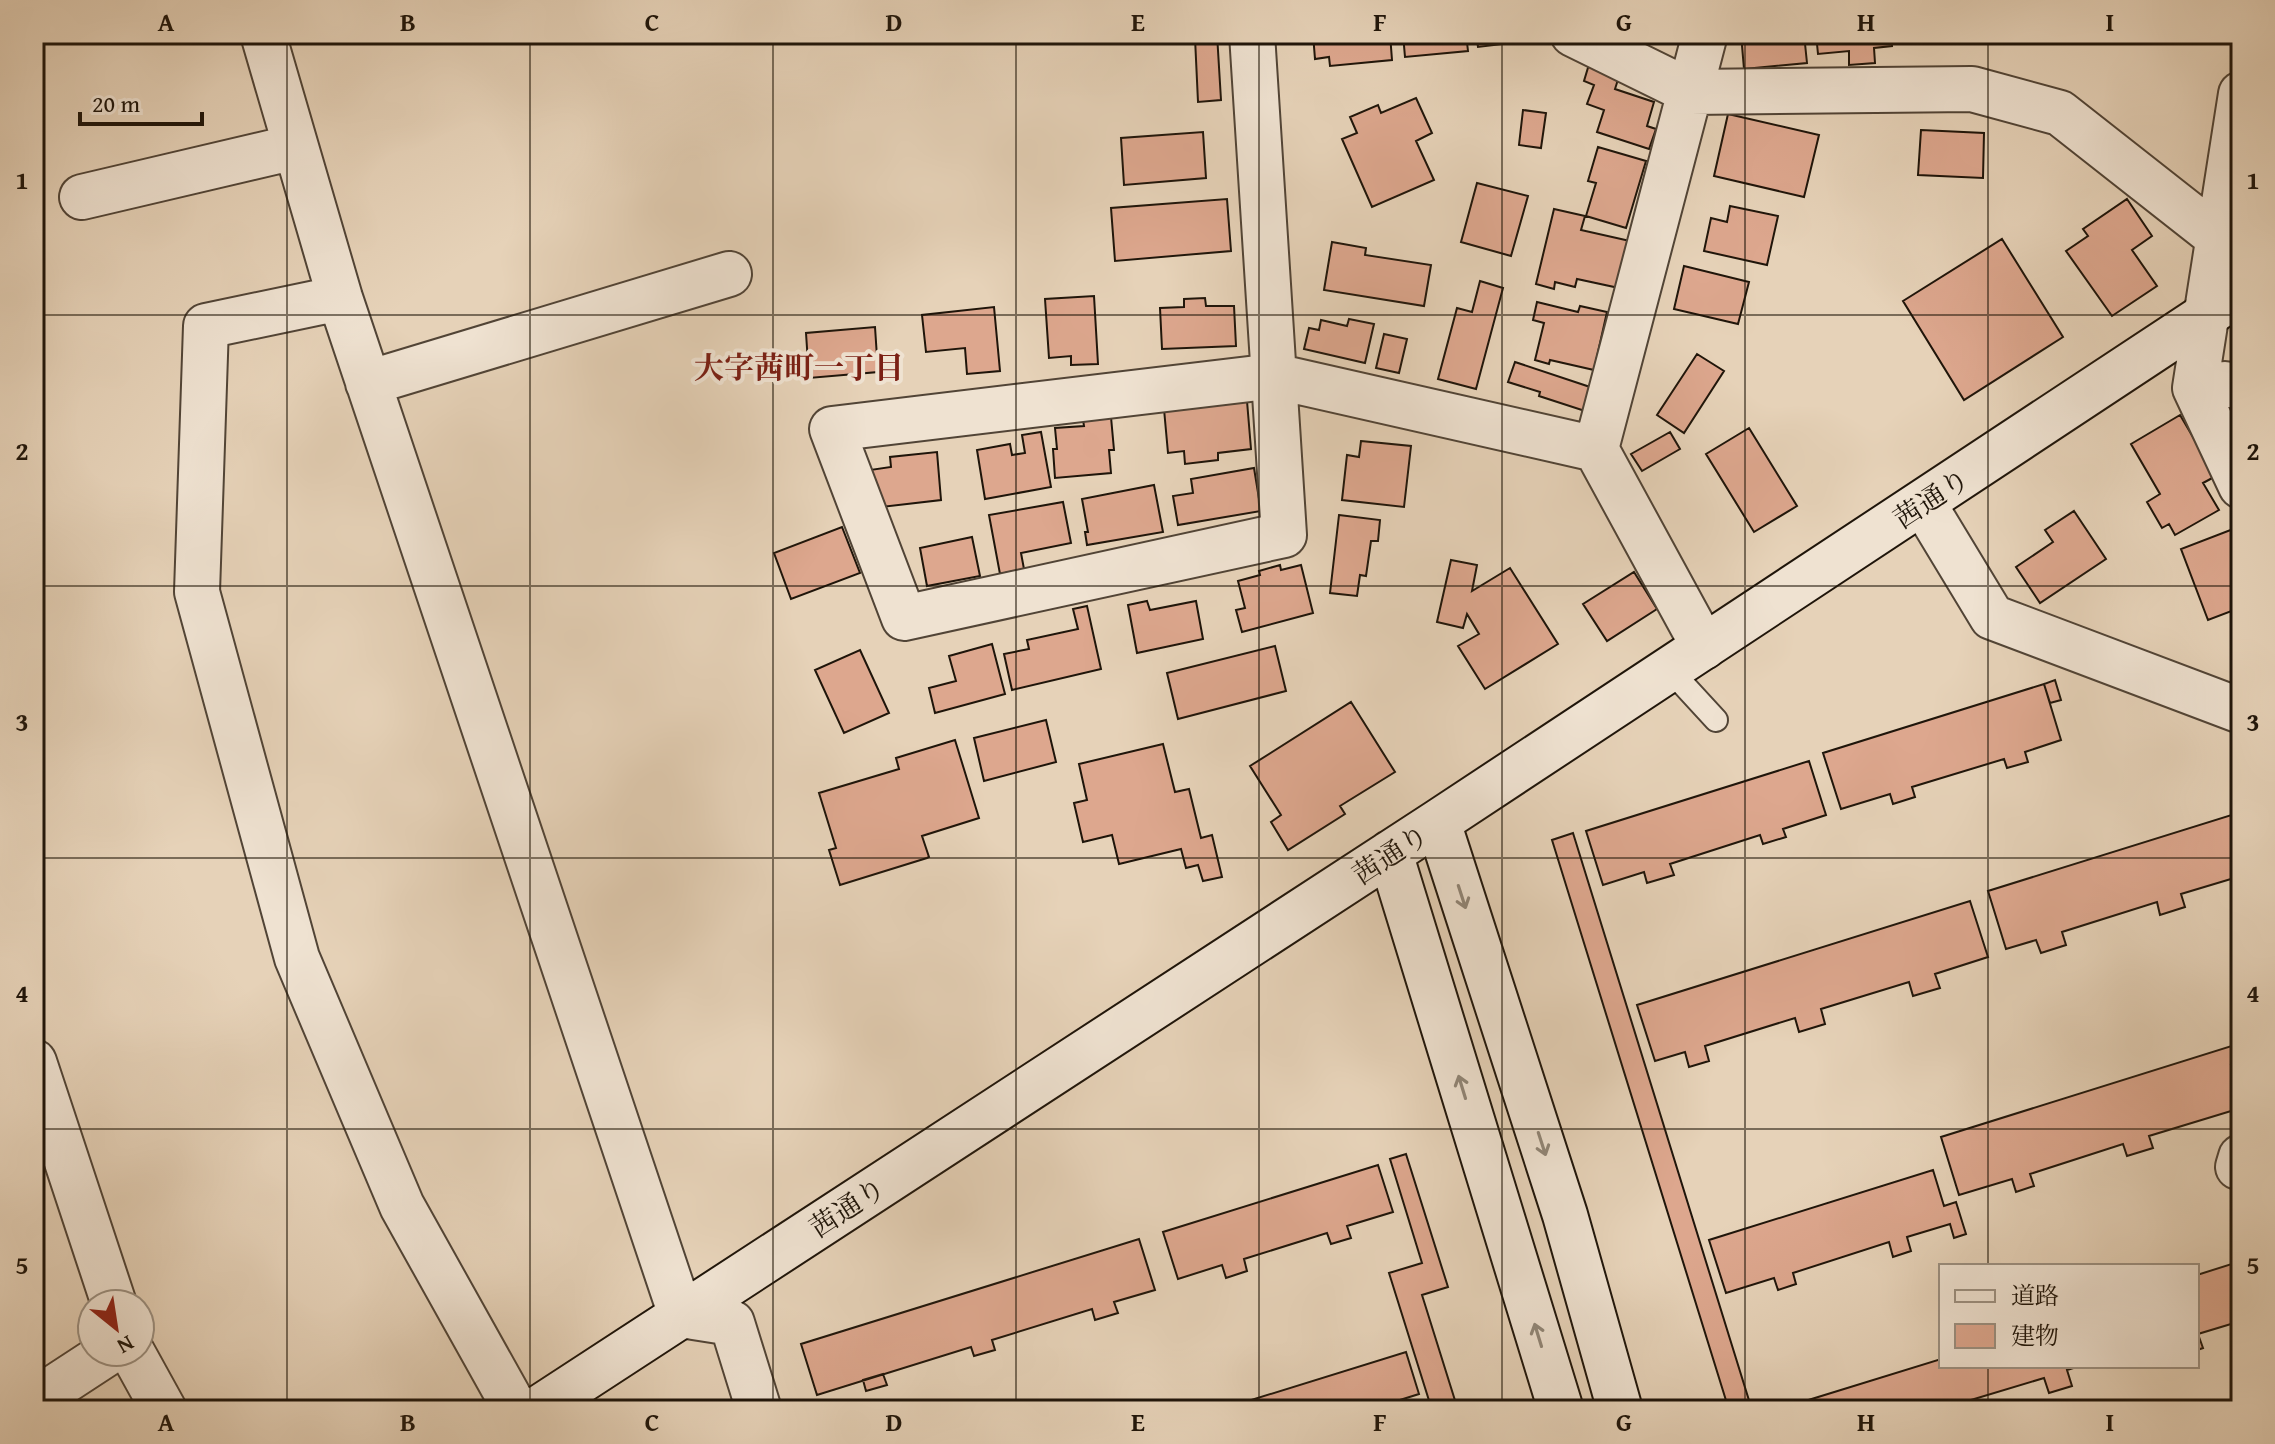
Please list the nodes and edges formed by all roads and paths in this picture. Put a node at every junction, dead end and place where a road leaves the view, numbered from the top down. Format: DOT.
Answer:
graph roads {
  1 [pos="1252,34"];
  2 [pos="1573,34"];
  3 [pos="1705,34"];
  4 [pos="273,36"];
  5 [pos="1691,92"];
  6 [pos="2241,94"];
  7 [pos="295,147"];
  8 [pos="82,197"];
  9 [pos="2219,238"];
  10 [pos="729,274"];
  11 [pos="340,298"];
  12 [pos="2224,303"];
  13 [pos="1274,376"];
  14 [pos="368,383"];
  15 [pos="2241,387"];
  16 [pos="2195,388"];
  17 [pos="1596,449"];
  18 [pos="2241,486"];
  19 [pos="1923,503"];
  20 [pos="1687,658"];
  21 [pos="2241,711"];
  22 [pos="1716,720"];
  23 [pos="1438,822"];
  24 [pos="1390,853"];
  25 [pos="38,1089"];
  26 [pos="2241,1157"];
  27 [pos="2241,1168"];
  28 [pos="108,1288"];
  29 [pos="681,1315"];
  30 [pos="85,1368"];
  31 [pos="141,1368"];
  32 [pos="34,1401"];
  33 [pos="164,1410"];
  34 [pos="516,1410"];
  35 [pos="536,1410"];
  36 [pos="759,1410"];
  37 [pos="1561,1410"];
  38 [pos="1620,1410"];
  1 -- 13 [label="street"];
  2 -- 5 [label="street"];
  3 -- 5 [label="street"];
  4 -- 7 [label="street"];
  5 -- 9 [label="street"];
  5 -- 17 [label="street"];
  6 -- 9 [label="street"];
  7 -- 8 [label="street"];
  7 -- 11 [label="street"];
  9 -- 12 [label="street"];
  10 -- 14 [label="street"];
  11 -- 14 [label="street"];
  11 -- 34 [label="street"];
  12 -- 16 [label="street"];
  12 -- 19 [label="street, 茜通り"];
  13 -- 13 [label="street"];
  13 -- 17 [label="street"];
  14 -- 29 [label="street"];
  15 -- 16 [label="street"];
  16 -- 18 [label="street"];
  17 -- 20 [label="street"];
  19 -- 20 [label="street, 茜通り"];
  19 -- 21 [label="street"];
  20 -- 22 [label="lane"];
  20 -- 23 [label="street, 茜通り"];
  23 -- 24 [label="street, 茜通り"];
  23 -- 38 [label="street, one-way"];
  24 -- 29 [label="street, 茜通り"];
  37 -- 24 [label="street, one-way"];
  25 -- 28 [label="street"];
  26 -- 27 [label="street"];
  29 -- 35 [label="street, 茜通り"];
  29 -- 36 [label="street"];
  30 -- 32 [label="street"];
  31 -- 33 [label="street"];
}
